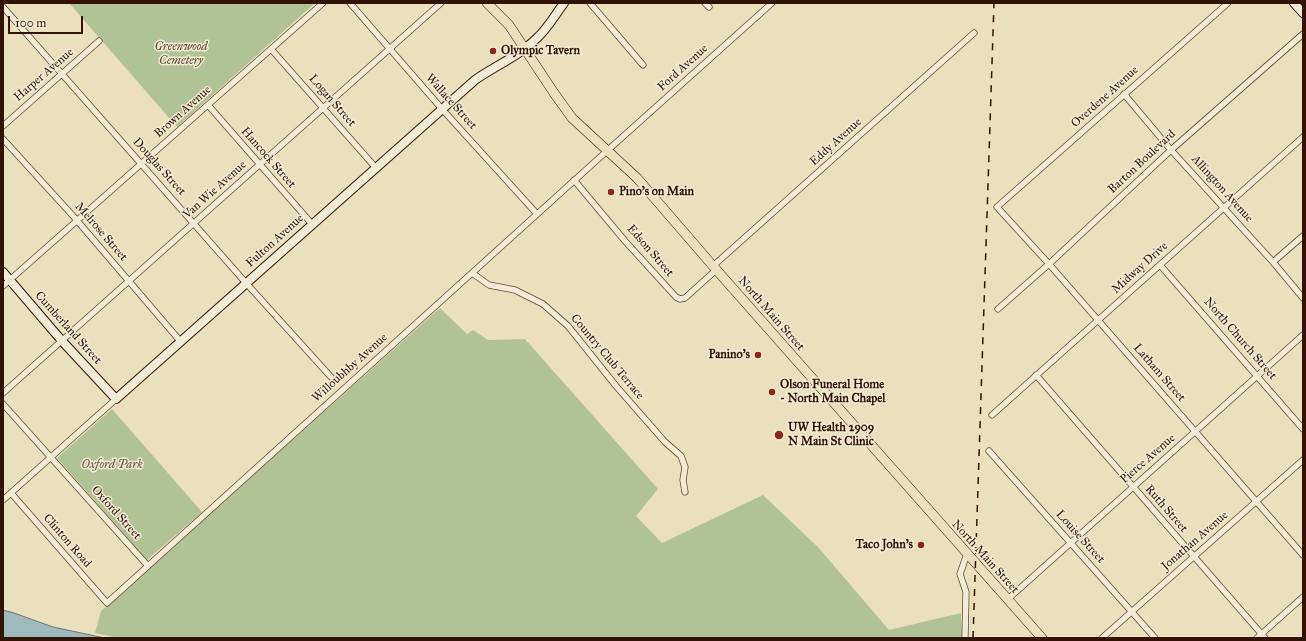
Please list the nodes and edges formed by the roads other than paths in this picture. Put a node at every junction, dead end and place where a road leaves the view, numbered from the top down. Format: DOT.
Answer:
graph roads {
  1 [pos="324,3"];
  2 [pos="350,3"];
  3 [pos="441,3"];
  4 [pos="487,3"];
  5 [pos="564,3"];
  6 [pos="590,3"];
  7 [pos="772,3"];
  8 [pos="1228,3"];
  9 [pos="1294,3"];
  10 [pos="3,7"];
  11 [pos="1303,13"];
  12 [pos="974,33"];
  13 [pos="1303,34"];
  14 [pos="99,41"];
  15 [pos="271,49"];
  16 [pos="389,49"];
  17 [pos="524,49"];
  18 [pos="644,65"];
  19 [pos="62,74"];
  20 [pos="1124,94"];
  21 [pos="208,105"];
  22 [pos="324,107"];
  23 [pos="442,109"];
  24 [pos="3,126"];
  25 [pos="1303,136"];
  26 [pos="3,139"];
  27 [pos="608,150"];
  28 [pos="1171,150"];
  29 [pos="141,164"];
  30 [pos="260,164"];
  31 [pos="376,168"];
  32 [pos="574,180"];
  33 [pos="997,207"];
  34 [pos="1224,208"];
  35 [pos="537,214"];
  36 [pos="76,220"];
  37 [pos="194,223"];
  38 [pos="312,224"];
  39 [pos="1303,236"];
  40 [pos="1273,262"];
  41 [pos="1049,264"];
  42 [pos="1160,265"];
  43 [pos="714,268"];
  44 [pos="3,272"];
  45 [pos="472,273"];
  46 [pos="10,280"];
  47 [pos="130,280"];
  48 [pos="246,283"];
  49 [pos="3,286"];
  50 [pos="1303,298"];
  51 [pos="998,309"];
  52 [pos="1098,320"];
  53 [pos="1303,335"];
  54 [pos="62,341"];
  55 [pos="181,342"];
  56 [pos="1036,375"];
  57 [pos="1258,376"];
  58 [pos="331,378"];
  59 [pos="3,394"];
  60 [pos="116,399"];
  61 [pos="3,404"];
  62 [pos="992,415"];
  63 [pos="1303,429"];
  64 [pos="1195,432"];
  65 [pos="989,451"];
  66 [pos="51,457"];
  67 [pos="1303,460"];
  68 [pos="1132,487"];
  69 [pos="685,492"];
  70 [pos="11,493"];
  71 [pos="3,500"];
  72 [pos="1256,502"];
  73 [pos="1071,544"];
  74 [pos="967,554"];
  75 [pos="1303,555"];
  76 [pos="1193,557"];
  77 [pos="148,566"];
  78 [pos="1303,597"];
  79 [pos="1008,599"];
  80 [pos="107,603"];
  81 [pos="1131,611"];
  82 [pos="1261,637"];
  83 [pos="965,638"];
  84 [pos="1042,638"];
  85 [pos="1102,638"];
  86 [pos="1155,638"];
  1 -- 15 [label="street, Brown Avenue"];
  2 -- 16 [label="street, Wallace Street"];
  3 -- 16 [label="street, Van Wie Avenue"];
  4 -- 17 [label="main road, North Main Street"];
  5 -- 17 [label="street, Fulton Avenue"];
  6 -- 18 [label="street"];
  7 -- 27 [label="street, Ford Avenue"];
  8 -- 20 [label="street, Overdene Avenue"];
  9 -- 11 [label="street"];
  10 -- 19 [label="street, Douglas Street"];
  12 -- 43 [label="street, Eddy Avenue"];
  13 -- 28 [label="street, Barton Boulevard"];
  14 -- 19 [label="street, Harper Avenue"];
  15 -- 21 [label="street, Brown Avenue"];
  15 -- 22 [label="street, Logan Street"];
  16 -- 22 [label="street, Van Wie Avenue"];
  16 -- 23 [label="street, Wallace Street"];
  17 -- 23 [label="street, Fulton Avenue"];
  17 -- 27 [label="main road, North Main Street"];
  19 -- 24 [label="street, Harper Avenue"];
  19 -- 29 [label="street, Douglas Street"];
  20 -- 28 [label="street, Allington Avenue"];
  20 -- 33 [label="street, Overdene Avenue"];
  21 -- 29 [label="street, Brown Avenue"];
  21 -- 30 [label="street, Hancock Street"];
  22 -- 30 [label="street, Van Wie Avenue"];
  22 -- 31 [label="street, Logan Street"];
  23 -- 31 [label="street, Fulton Avenue"];
  23 -- 35 [label="street, Wallace Street"];
  25 -- 34 [label="street, Midway Drive"];
  26 -- 36 [label="street, Melrose Street"];
  27 -- 32 [label="street, Willoubhby Avenue"];
  27 -- 43 [label="main road, North Main Street"];
  28 -- 34 [label="street, Allington Avenue"];
  28 -- 41 [label="street, Barton Boulevard"];
  29 -- 36 [label="street, Brown Avenue"];
  29 -- 37 [label="street, Douglas Street"];
  30 -- 37 [label="street, Van Wie Avenue"];
  30 -- 38 [label="street, Hancock Street"];
  31 -- 38 [label="street, Fulton Avenue"];
  32 -- 35 [label="street, Willoubhby Avenue"];
  32 -- 43 [label="street, Edson Street"];
  33 -- 41 [label="street, Latham Street"];
  34 -- 40 [label="street, Allington Avenue"];
  34 -- 42 [label="street, Midway Drive"];
  35 -- 45 [label="street, Willoubhby Avenue"];
  36 -- 46 [label="street, Brown Avenue"];
  36 -- 47 [label="street, Melrose Street"];
  37 -- 47 [label="street, Van Wie Avenue"];
  37 -- 48 [label="street, Douglas Street"];
  38 -- 48 [label="street, Fulton Avenue"];
  39 -- 40 [label="street"];
  40 -- 50 [label="street, Allington Avenue"];
  41 -- 51 [label="street, Barton Boulevard"];
  41 -- 52 [label="street, Latham Street"];
  42 -- 52 [label="street, Midway Drive"];
  42 -- 57 [label="street, North Church Street"];
  43 -- 74 [label="main road, North Main Street"];
  44 -- 46 [label="street, Cumberland Street"];
  45 -- 69 [label="street, Country Club Terrace"];
  45 -- 77 [label="street, Willoubhby Avenue"];
  46 -- 49 [label="street, Brown Avenue"];
  46 -- 54 [label="street, Cumberland Street"];
  47 -- 54 [label="street, Van Wie Avenue"];
  47 -- 55 [label="street, Melrose Street"];
  48 -- 55 [label="street, Fulton Avenue"];
  48 -- 58 [label="street, Douglas Street"];
  52 -- 56 [label="street, Midway Drive"];
  52 -- 64 [label="street, Latham Street"];
  53 -- 57 [label="street, Pierce Avenue"];
  54 -- 59 [label="street, Van Wie Avenue"];
  54 -- 60 [label="street, Cumberland Street"];
  55 -- 60 [label="street, Fulton Avenue"];
  56 -- 62 [label="street, Midway Drive"];
  56 -- 68 [label="street, Ruth Street"];
  57 -- 63 [label="street, North Church Street"];
  57 -- 64 [label="street, Pierce Avenue"];
  60 -- 66 [label="street, Fulton Avenue"];
  61 -- 66 [label="street, Oxford Street"];
  64 -- 68 [label="street, Pierce Avenue"];
  64 -- 72 [label="street, Latham Street"];
  65 -- 73 [label="street, Louise Street"];
  66 -- 70 [label="street, Fulton Avenue"];
  66 -- 77 [label="street, Oxford Street"];
  67 -- 72 [label="street, Jonathan Avenue"];
  68 -- 73 [label="street, Pierce Avenue"];
  68 -- 76 [label="street, Ruth Street"];
  70 -- 71 [label="street, Fulton Avenue"];
  70 -- 80 [label="street, Clinton Road"];
  72 -- 75 [label="street, Latham Street"];
  72 -- 76 [label="street, Jonathan Avenue"];
  73 -- 79 [label="street, Pierce Avenue"];
  73 -- 81 [label="street, Louise Street"];
  74 -- 79 [label="main road, North Main Street"];
  74 -- 83 [label="street"];
  76 -- 81 [label="street, Jonathan Avenue"];
  76 -- 82 [label="street, Ruth Street"];
  77 -- 80 [label="street, Willoubhby Avenue"];
  78 -- 82 [label="street"];
  79 -- 84 [label="main road, North Main Street"];
  81 -- 85 [label="street, Jonathan Avenue"];
  81 -- 86 [label="street, Louise Street"];
}
